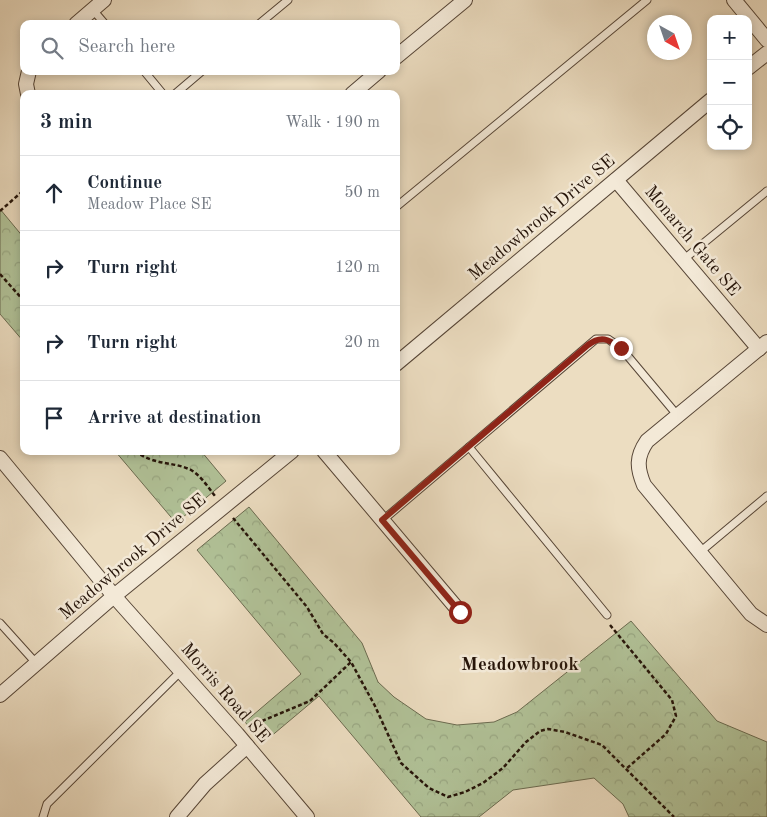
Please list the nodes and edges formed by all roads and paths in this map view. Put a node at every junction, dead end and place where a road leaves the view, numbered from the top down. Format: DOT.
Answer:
graph roads {
  1 [pos="104,0"];
  2 [pos="288,0"];
  3 [pos="465,0"];
  4 [pos="647,0"];
  5 [pos="734,0"];
  6 [pos="93,10"];
  7 [pos="81,20"];
  8 [pos="102,20"];
  9 [pos="264,20"];
  10 [pos="767,40"];
  11 [pos="767,53"];
  12 [pos="400,54"];
  13 [pos="752,65"];
  14 [pos="28,75"];
  15 [pos="147,75"];
  16 [pos="197,75"];
  17 [pos="374,75"];
  18 [pos="27,90"];
  19 [pos="160,90"];
  20 [pos="180,90"];
  21 [pos="357,90"];
  22 [pos="707,103"];
  23 [pos="616,180"];
  24 [pos="767,191"];
  25 [pos="20,194"];
  26 [pos="400,204"];
  27 [pos="0,211"];
  28 [pos="683,260"];
  29 [pos="0,274"];
  30 [pos="20,296"];
  31 [pos="763,346"];
  32 [pos="400,361"];
  33 [pos="678,416"];
  34 [pos="469,447"];
  35 [pos="142,455"];
  36 [pos="287,455"];
  37 [pos="327,455"];
  38 [pos="0,458"];
  39 [pos="767,496"];
  40 [pos="224,506"];
  41 [pos="382,520"];
  42 [pos="700,552"];
  43 [pos="114,596"];
  44 [pos="460,612"];
  45 [pos="607,615"];
  46 [pos="0,623"];
  47 [pos="767,625"];
  48 [pos="351,662"];
  49 [pos="36,663"];
  50 [pos="181,671"];
  51 [pos="0,695"];
  52 [pos="237,734"];
  53 [pos="247,746"];
  54 [pos="626,769"];
  55 [pos="43,817"];
  56 [pos="177,817"];
  57 [pos="307,817"];
  58 [pos="674,817"];
  1 -- 6 [label="street"];
  2 -- 9 [label="lane"];
  3 -- 12 [label="street"];
  4 -- 26 [label="lane"];
  5 -- 10 [label="street"];
  6 -- 7 [label="street"];
  6 -- 8 [label="lane"];
  11 -- 13 [label="street"];
  14 -- 18 [label="street"];
  15 -- 19 [label="lane"];
  16 -- 20 [label="lane"];
  17 -- 21 [label="street"];
  22 -- 23 [label="street, Meadowbrook Drive SE"];
  23 -- 28 [label="street, Monarch Gate SE"];
  23 -- 32 [label="street, Meadowbrook Drive SE"];
  24 -- 28 [label="lane"];
  25 -- 27 [label="path"];
  28 -- 31 [label="street, Monarch Gate SE"];
  29 -- 30 [label="path"];
  31 -- 33 [label="street"];
  33 -- 34 [label="lane"];
  33 -- 42 [label="street"];
  34 -- 41 [label="lane"];
  34 -- 45 [label="lane"];
  35 -- 40 [label="path"];
  36 -- 40 [label="street, Meadowbrook Drive SE"];
  37 -- 41 [label="street"];
  38 -- 43 [label="street, Morris Road SE"];
  39 -- 42 [label="lane"];
  40 -- 43 [label="street, Meadowbrook Drive SE"];
  40 -- 48 [label="path"];
  41 -- 44 [label="street"];
  42 -- 47 [label="street"];
  43 -- 49 [label="street, Meadowbrook Drive SE"];
  43 -- 50 [label="street, Morris Road SE"];
  45 -- 54 [label="path"];
  46 -- 49 [label="lane"];
  48 -- 52 [label="path"];
  48 -- 54 [label="path"];
  49 -- 51 [label="street, Meadowbrook Drive SE"];
  50 -- 52 [label="street, Morris Road SE"];
  50 -- 55 [label="lane"];
  52 -- 53 [label="street, Morris Road SE"];
  53 -- 56 [label="street"];
  53 -- 57 [label="street, Morris Road SE"];
  54 -- 58 [label="path"];
}
